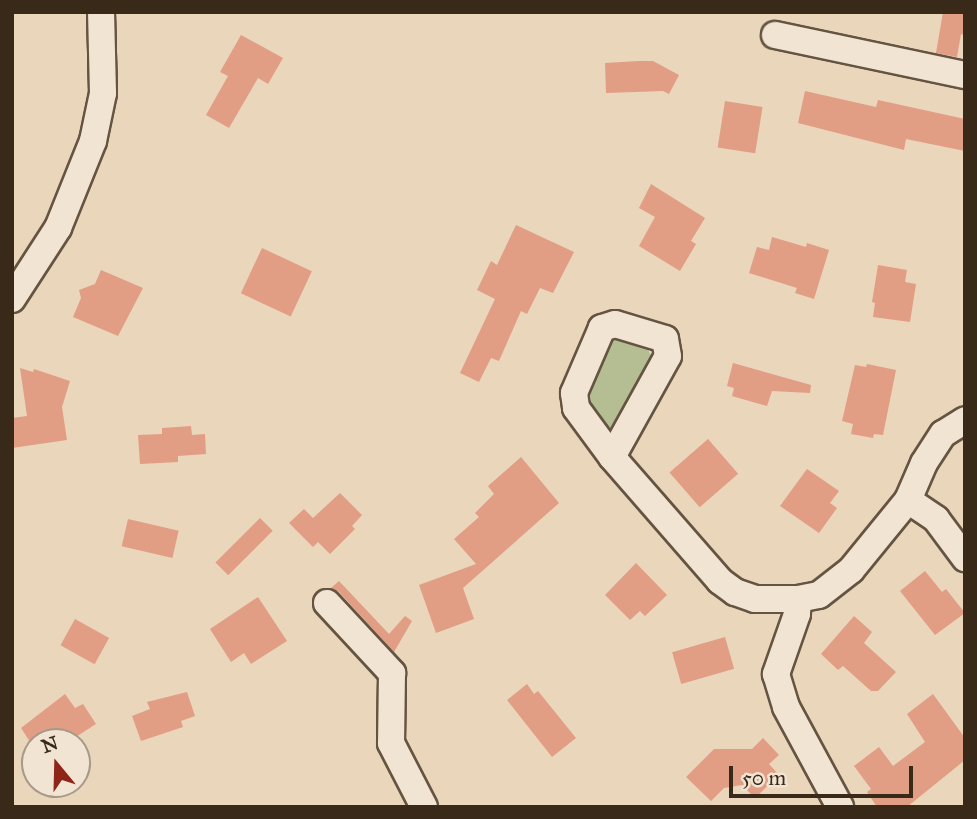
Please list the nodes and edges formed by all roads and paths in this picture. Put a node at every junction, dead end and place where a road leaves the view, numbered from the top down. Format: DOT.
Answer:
graph roads {
  1 [pos="102,12"];
  2 [pos="775,35"];
  3 [pos="965,75"];
  4 [pos="12,299"];
  5 [pos="965,420"];
  6 [pos="612,457"];
  7 [pos="908,500"];
  8 [pos="965,558"];
  9 [pos="798,599"];
  10 [pos="327,603"];
  11 [pos="424,807"];
  12 [pos="840,807"];
  1 -- 4 [label="street"];
  2 -- 3 [label="street"];
  5 -- 7 [label="street"];
  6 -- 6 [label="street"];
  6 -- 9 [label="street"];
  7 -- 8 [label="street"];
  7 -- 9 [label="street"];
  9 -- 12 [label="street"];
  10 -- 11 [label="street"];
}
